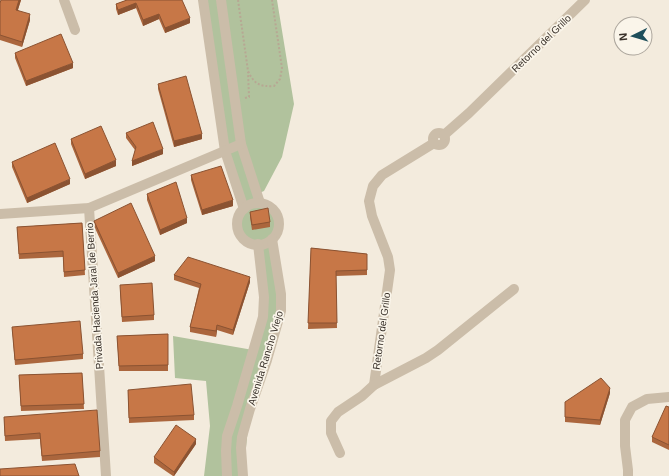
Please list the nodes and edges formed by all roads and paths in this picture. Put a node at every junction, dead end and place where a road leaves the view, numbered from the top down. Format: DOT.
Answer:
graph roads {
  1 [pos="64,0"];
  2 [pos="203,0"];
  3 [pos="221,0"];
  4 [pos="238,0"];
  5 [pos="272,0"];
  6 [pos="585,0"];
  7 [pos="75,30"];
  8 [pos="248,71"];
  9 [pos="235,100"];
  10 [pos="241,144"];
  11 [pos="225,151"];
  12 [pos="260,203"];
  13 [pos="89,208"];
  14 [pos="244,209"];
  15 [pos="0,214"];
  16 [pos="272,239"];
  17 [pos="258,244"];
  18 [pos="514,289"];
  19 [pos="374,385"];
  20 [pos="669,397"];
  21 [pos="237,406"];
  22 [pos="250,409"];
  23 [pos="340,453"];
  24 [pos="106,476"];
  25 [pos="227,476"];
  26 [pos="242,476"];
  27 [pos="628,476"];
  1 -- 7 [label="street"];
  2 -- 11 [label="street"];
  3 -- 9 [label="street"];
  4 -- 8 [label="path"];
  5 -- 8 [label="path"];
  6 -- 19 [label="street, Retorno del Grillo"];
  8 -- 9 [label="path"];
  9 -- 10 [label="street"];
  10 -- 11 [label="street, Privada Hacienda Jaral de Berrio"];
  10 -- 12 [label="street"];
  11 -- 13 [label="street, Privada Hacienda Jaral de Berrio"];
  11 -- 14 [label="street"];
  12 -- 14 [label="street"];
  12 -- 16 [label="street"];
  13 -- 15 [label="street, Privada Hacienda Jaral de Berrio"];
  13 -- 24 [label="street, Privada Hacienda Jaral de Berrio"];
  14 -- 17 [label="street"];
  16 -- 17 [label="street"];
  16 -- 22 [label="street, Avenida Rancho Viejo"];
  17 -- 21 [label="street, Avenida Rancho Viejo"];
  18 -- 19 [label="street, Retorno del Grillo"];
  19 -- 23 [label="street"];
  20 -- 27 [label="street"];
  21 -- 22 [label="street"];
  21 -- 25 [label="street, Avenida Rancho Viejo"];
  22 -- 26 [label="street, Avenida Rancho Viejo"];
}
